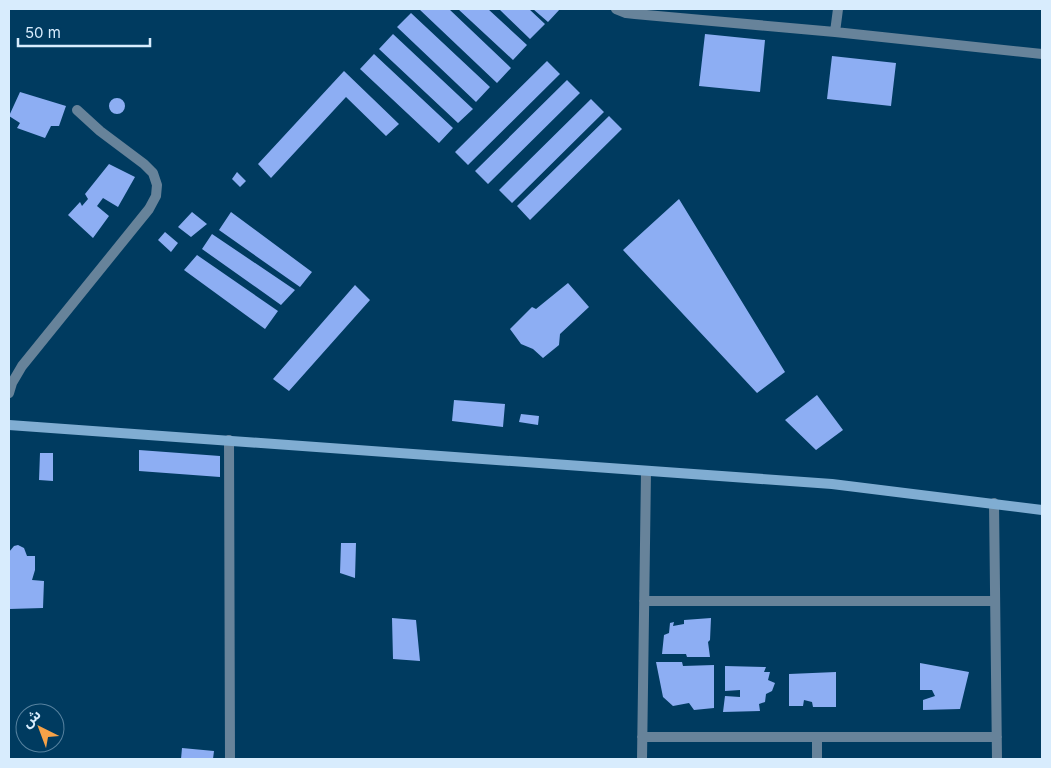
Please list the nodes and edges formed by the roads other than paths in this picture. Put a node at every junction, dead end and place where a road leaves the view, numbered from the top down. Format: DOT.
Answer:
graph roads {
  1 [pos="616,9"];
  2 [pos="838,9"];
  3 [pos="835,32"];
  4 [pos="1042,54"];
  5 [pos="77,110"];
  6 [pos="9,392"];
  7 [pos="9,425"];
  8 [pos="229,440"];
  9 [pos="646,472"];
  10 [pos="994,503"];
  11 [pos="1042,510"];
  12 [pos="644,601"];
  13 [pos="994,601"];
  14 [pos="642,737"];
  15 [pos="817,737"];
  16 [pos="997,737"];
  17 [pos="230,759"];
  18 [pos="642,759"];
  19 [pos="817,759"];
  20 [pos="997,759"];
  1 -- 3 [label="street"];
  2 -- 3 [label="street"];
  3 -- 4 [label="street"];
  5 -- 6 [label="street"];
  7 -- 8 [label="main road"];
  8 -- 9 [label="main road"];
  8 -- 17 [label="street"];
  9 -- 10 [label="main road"];
  9 -- 12 [label="street"];
  10 -- 11 [label="main road"];
  10 -- 13 [label="street"];
  12 -- 13 [label="street"];
  12 -- 14 [label="street"];
  13 -- 16 [label="street"];
  14 -- 15 [label="street"];
  14 -- 18 [label="street"];
  15 -- 16 [label="street"];
  15 -- 19 [label="street"];
  16 -- 20 [label="street"];
}
